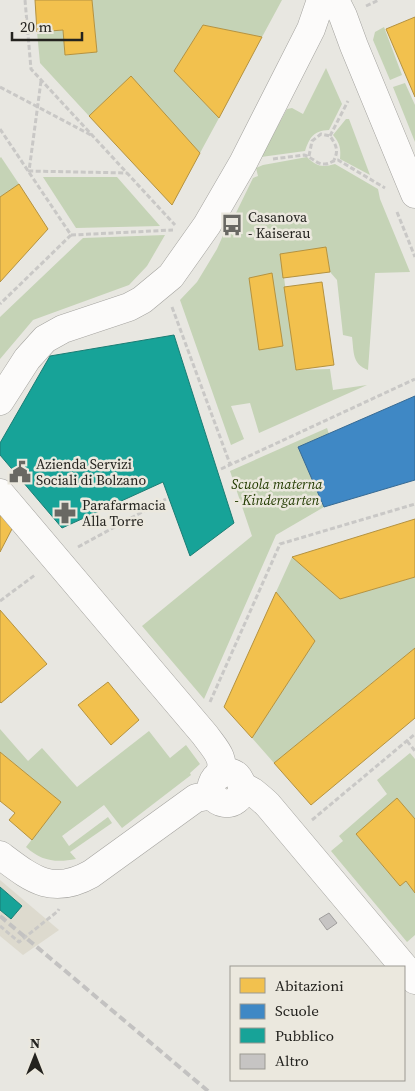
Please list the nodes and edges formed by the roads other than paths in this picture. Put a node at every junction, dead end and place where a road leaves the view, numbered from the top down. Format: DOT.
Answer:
graph roads {
  1 [pos="321,0"];
  2 [pos="330,0"];
  3 [pos="415,194"];
  4 [pos="0,400"];
  5 [pos="0,493"];
  6 [pos="225,785"];
  7 [pos="0,855"];
  8 [pos="403,966"];
  9 [pos="405,968"];
  10 [pos="415,980"];
  1 -- 4 [label="street"];
  2 -- 3 [label="street"];
  5 -- 6 [label="street"];
  6 -- 7 [label="street"];
  6 -- 8 [label="street"];
  9 -- 10 [label="street"];
}
